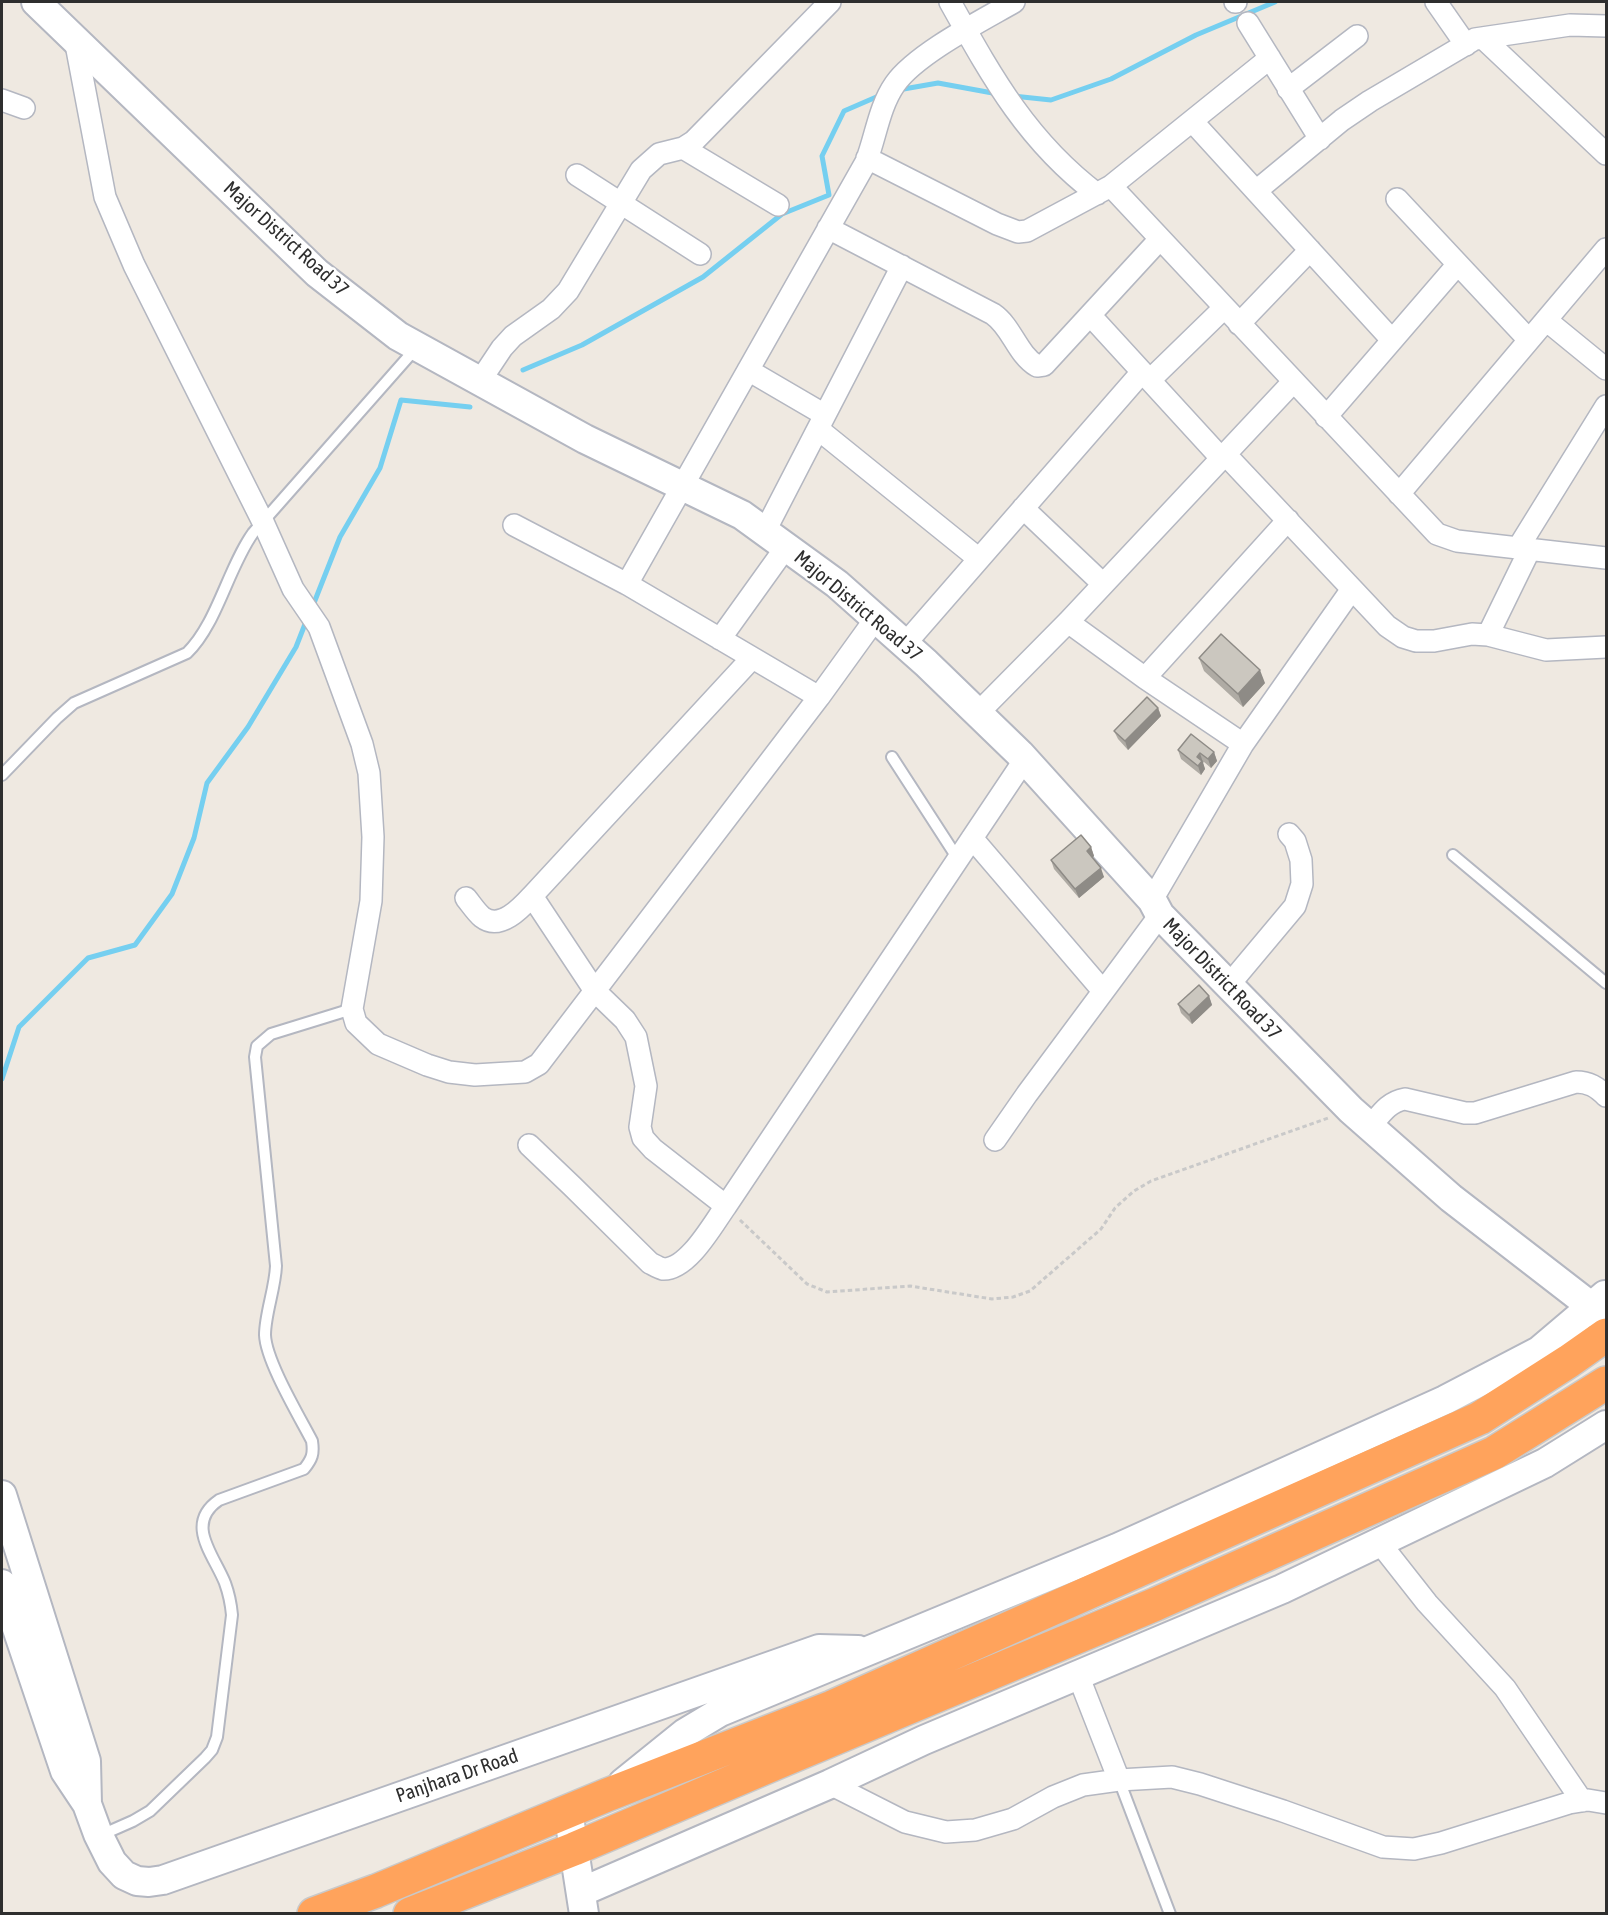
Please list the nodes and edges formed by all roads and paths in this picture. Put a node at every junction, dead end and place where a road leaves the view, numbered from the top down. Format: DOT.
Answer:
graph roads {
  1 [pos="36,2"];
  2 [pos="830,2"];
  3 [pos="950,2"];
  4 [pos="1014,2"];
  5 [pos="1436,2"];
  6 [pos="1248,23"];
  7 [pos="1606,26"];
  8 [pos="966,30"];
  9 [pos="1357,36"];
  10 [pos="75,39"];
  11 [pos="1475,41"];
  12 [pos="1270,58"];
  13 [pos="1288,89"];
  14 [pos="2,100"];
  15 [pos="24,108"];
  16 [pos="1191,121"];
  17 [pos="1320,139"];
  18 [pos="683,148"];
  19 [pos="1606,154"];
  20 [pos="867,158"];
  21 [pos="578,175"];
  22 [pos="1104,190"];
  23 [pos="1256,191"];
  24 [pos="1397,199"];
  25 [pos="621,203"];
  26 [pos="778,205"];
  27 [pos="828,228"];
  28 [pos="1160,239"];
  29 [pos="1606,249"];
  30 [pos="1310,250"];
  31 [pos="700,254"];
  32 [pos="1458,264"];
  33 [pos="902,266"];
  34 [pos="1224,308"];
  35 [pos="1090,315"];
  36 [pos="1546,320"];
  37 [pos="1239,324"];
  38 [pos="1392,340"];
  39 [pos="1529,340"];
  40 [pos="417,346"];
  41 [pos="1606,369"];
  42 [pos="748,370"];
  43 [pos="1146,376"];
  44 [pos="480,381"];
  45 [pos="1293,382"];
  46 [pos="1606,406"];
  47 [pos="1326,417"];
  48 [pos="821,422"];
  49 [pos="1223,456"];
  50 [pos="682,486"];
  51 [pos="1399,494"];
  52 [pos="1023,508"];
  53 [pos="1288,520"];
  54 [pos="262,522"];
  55 [pos="514,525"];
  56 [pos="776,539"];
  57 [pos="1524,548"];
  58 [pos="1606,558"];
  59 [pos="979,559"];
  60 [pos="627,584"];
  61 [pos="1103,584"];
  62 [pos="1352,589"];
  63 [pos="876,618"];
  64 [pos="1068,622"];
  65 [pos="1488,635"];
  66 [pos="720,639"];
  67 [pos="905,644"];
  68 [pos="1606,647"];
  69 [pos="752,657"];
  70 [pos="1145,678"];
  71 [pos="819,697"];
  72 [pos="978,713"];
  73 [pos="1243,744"];
  74 [pos="892,757"];
  75 [pos="1025,759"];
  76 [pos="3,771"];
  77 [pos="1289,834"];
  78 [pos="972,838"];
  79 [pos="1453,855"];
  80 [pos="958,859"];
  81 [pos="532,896"];
  82 [pos="466,898"];
  83 [pos="1156,908"];
  84 [pos="1606,983"];
  85 [pos="1228,986"];
  86 [pos="595,991"];
  87 [pos="1103,992"];
  88 [pos="352,1009"];
  89 [pos="1603,1085"];
  90 [pos="1361,1118"];
  91 [pos="995,1140"];
  92 [pos="529,1145"];
  93 [pos="726,1206"];
  94 [pos="1601,1313"];
  95 [pos="1606,1383"];
  96 [pos="1606,1425"];
  97 [pos="2,1495"];
  98 [pos="1379,1542"];
  99 [pos="2,1584"];
  100 [pos="869,1650"];
  101 [pos="1078,1675"];
  102 [pos="1119,1780"];
  103 [pos="830,1784"];
  104 [pos="607,1796"];
  105 [pos="1582,1801"];
  106 [pos="1606,1803"];
  107 [pos="87,1804"];
  108 [pos="568,1811"];
  109 [pos="99,1836"];
  110 [pos="574,1849"];
  111 [pos="583,1903"];
  112 [pos="314,1914"];
  113 [pos="410,1914"];
  114 [pos="1170,1914"];
  1 -- 10 [label="street, Major District Road 37"];
  2 -- 18 [label="street"];
  3 -- 8 [label="street"];
  4 -- 8 [label="street"];
  5 -- 11 [label="street"];
  6 -- 12 [label="street"];
  7 -- 11 [label="street"];
  8 -- 20 [label="street"];
  8 -- 22 [label="street"];
  9 -- 13 [label="street"];
  10 -- 40 [label="street, Major District Road 37"];
  10 -- 54 [label="street"];
  11 -- 17 [label="street"];
  11 -- 19 [label="street"];
  12 -- 13 [label="street"];
  12 -- 16 [label="street"];
  13 -- 17 [label="street"];
  14 -- 15 [label="street"];
  16 -- 22 [label="street"];
  16 -- 23 [label="street"];
  17 -- 23 [label="street"];
  18 -- 25 [label="street"];
  18 -- 26 [label="street"];
  20 -- 22 [label="street"];
  20 -- 27 [label="street"];
  21 -- 25 [label="street"];
  22 -- 28 [label="street"];
  23 -- 30 [label="street"];
  24 -- 32 [label="street"];
  25 -- 31 [label="street"];
  25 -- 44 [label="street"];
  27 -- 33 [label="street"];
  27 -- 42 [label="street"];
  28 -- 34 [label="street"];
  28 -- 35 [label="street"];
  29 -- 36 [label="street"];
  30 -- 37 [label="street"];
  30 -- 38 [label="street"];
  32 -- 38 [label="street"];
  32 -- 39 [label="street"];
  33 -- 35 [label="street"];
  33 -- 48 [label="street"];
  34 -- 37 [label="street"];
  34 -- 43 [label="street"];
  35 -- 43 [label="street"];
  36 -- 39 [label="street"];
  36 -- 41 [label="street"];
  37 -- 45 [label="street"];
  38 -- 47 [label="street"];
  39 -- 51 [label="street"];
  40 -- 44 [label="street, Major District Road 37"];
  40 -- 54 [label="lane"];
  42 -- 48 [label="street"];
  42 -- 50 [label="street"];
  43 -- 49 [label="street"];
  43 -- 52 [label="street"];
  44 -- 50 [label="street, Major District Road 37"];
  45 -- 47 [label="street"];
  45 -- 49 [label="street"];
  46 -- 57 [label="street"];
  47 -- 51 [label="street"];
  48 -- 56 [label="street"];
  48 -- 59 [label="street"];
  49 -- 53 [label="street"];
  49 -- 61 [label="street"];
  50 -- 56 [label="street, Major District Road 37"];
  50 -- 60 [label="street"];
  51 -- 57 [label="street"];
  52 -- 59 [label="street"];
  52 -- 61 [label="street"];
  53 -- 62 [label="street"];
  53 -- 70 [label="street"];
  54 -- 76 [label="lane"];
  54 -- 88 [label="street"];
  55 -- 60 [label="street"];
  56 -- 63 [label="street, Major District Road 37"];
  56 -- 66 [label="street"];
  57 -- 58 [label="street"];
  57 -- 65 [label="street"];
  59 -- 67 [label="street"];
  60 -- 66 [label="street"];
  61 -- 64 [label="street"];
  62 -- 65 [label="street"];
  62 -- 73 [label="street"];
  63 -- 67 [label="street, Major District Road 37"];
  63 -- 71 [label="street"];
  64 -- 70 [label="street"];
  64 -- 72 [label="street"];
  65 -- 68 [label="street"];
  66 -- 69 [label="street"];
  67 -- 72 [label="street, Major District Road 37"];
  69 -- 71 [label="street"];
  69 -- 81 [label="street"];
  70 -- 73 [label="street"];
  71 -- 86 [label="street"];
  72 -- 75 [label="street, Major District Road 37"];
  73 -- 83 [label="street"];
  74 -- 80 [label="lane"];
  75 -- 78 [label="street"];
  75 -- 83 [label="street, Major District Road 37"];
  77 -- 85 [label="street"];
  78 -- 80 [label="street"];
  78 -- 87 [label="street"];
  79 -- 84 [label="lane"];
  80 -- 93 [label="street"];
  81 -- 82 [label="street"];
  81 -- 86 [label="street"];
  83 -- 85 [label="street, Major District Road 37"];
  83 -- 87 [label="street"];
  85 -- 90 [label="street, Major District Road 37"];
  86 -- 88 [label="street"];
  86 -- 93 [label="street"];
  87 -- 91 [label="street"];
  88 -- 109 [label="lane"];
  89 -- 90 [label="street"];
  90 -- 93 [label="path"];
  90 -- 94 [label="street, Major District Road 37"];
  92 -- 93 [label="street"];
  94 -- 100 [label="street"];
  94 -- 104 [label="highway"];
  95 -- 110 [label="highway"];
  96 -- 98 [label="street"];
  97 -- 107 [label="street, Panjhara Dr Road"];
  98 -- 101 [label="street"];
  98 -- 105 [label="street"];
  99 -- 107 [label="street, Panjhara Dr Road"];
  100 -- 104 [label="street"];
  100 -- 109 [label="street, Panjhara Dr Road"];
  101 -- 102 [label="street"];
  101 -- 103 [label="street"];
  102 -- 103 [label="street"];
  102 -- 105 [label="street"];
  102 -- 114 [label="lane"];
  103 -- 111 [label="street"];
  104 -- 108 [label="highway"];
  105 -- 106 [label="street"];
  107 -- 109 [label="street, Panjhara Dr Road"];
  108 -- 110 [label="street"];
  108 -- 112 [label="highway"];
  110 -- 111 [label="street"];
  110 -- 113 [label="highway"];
}
